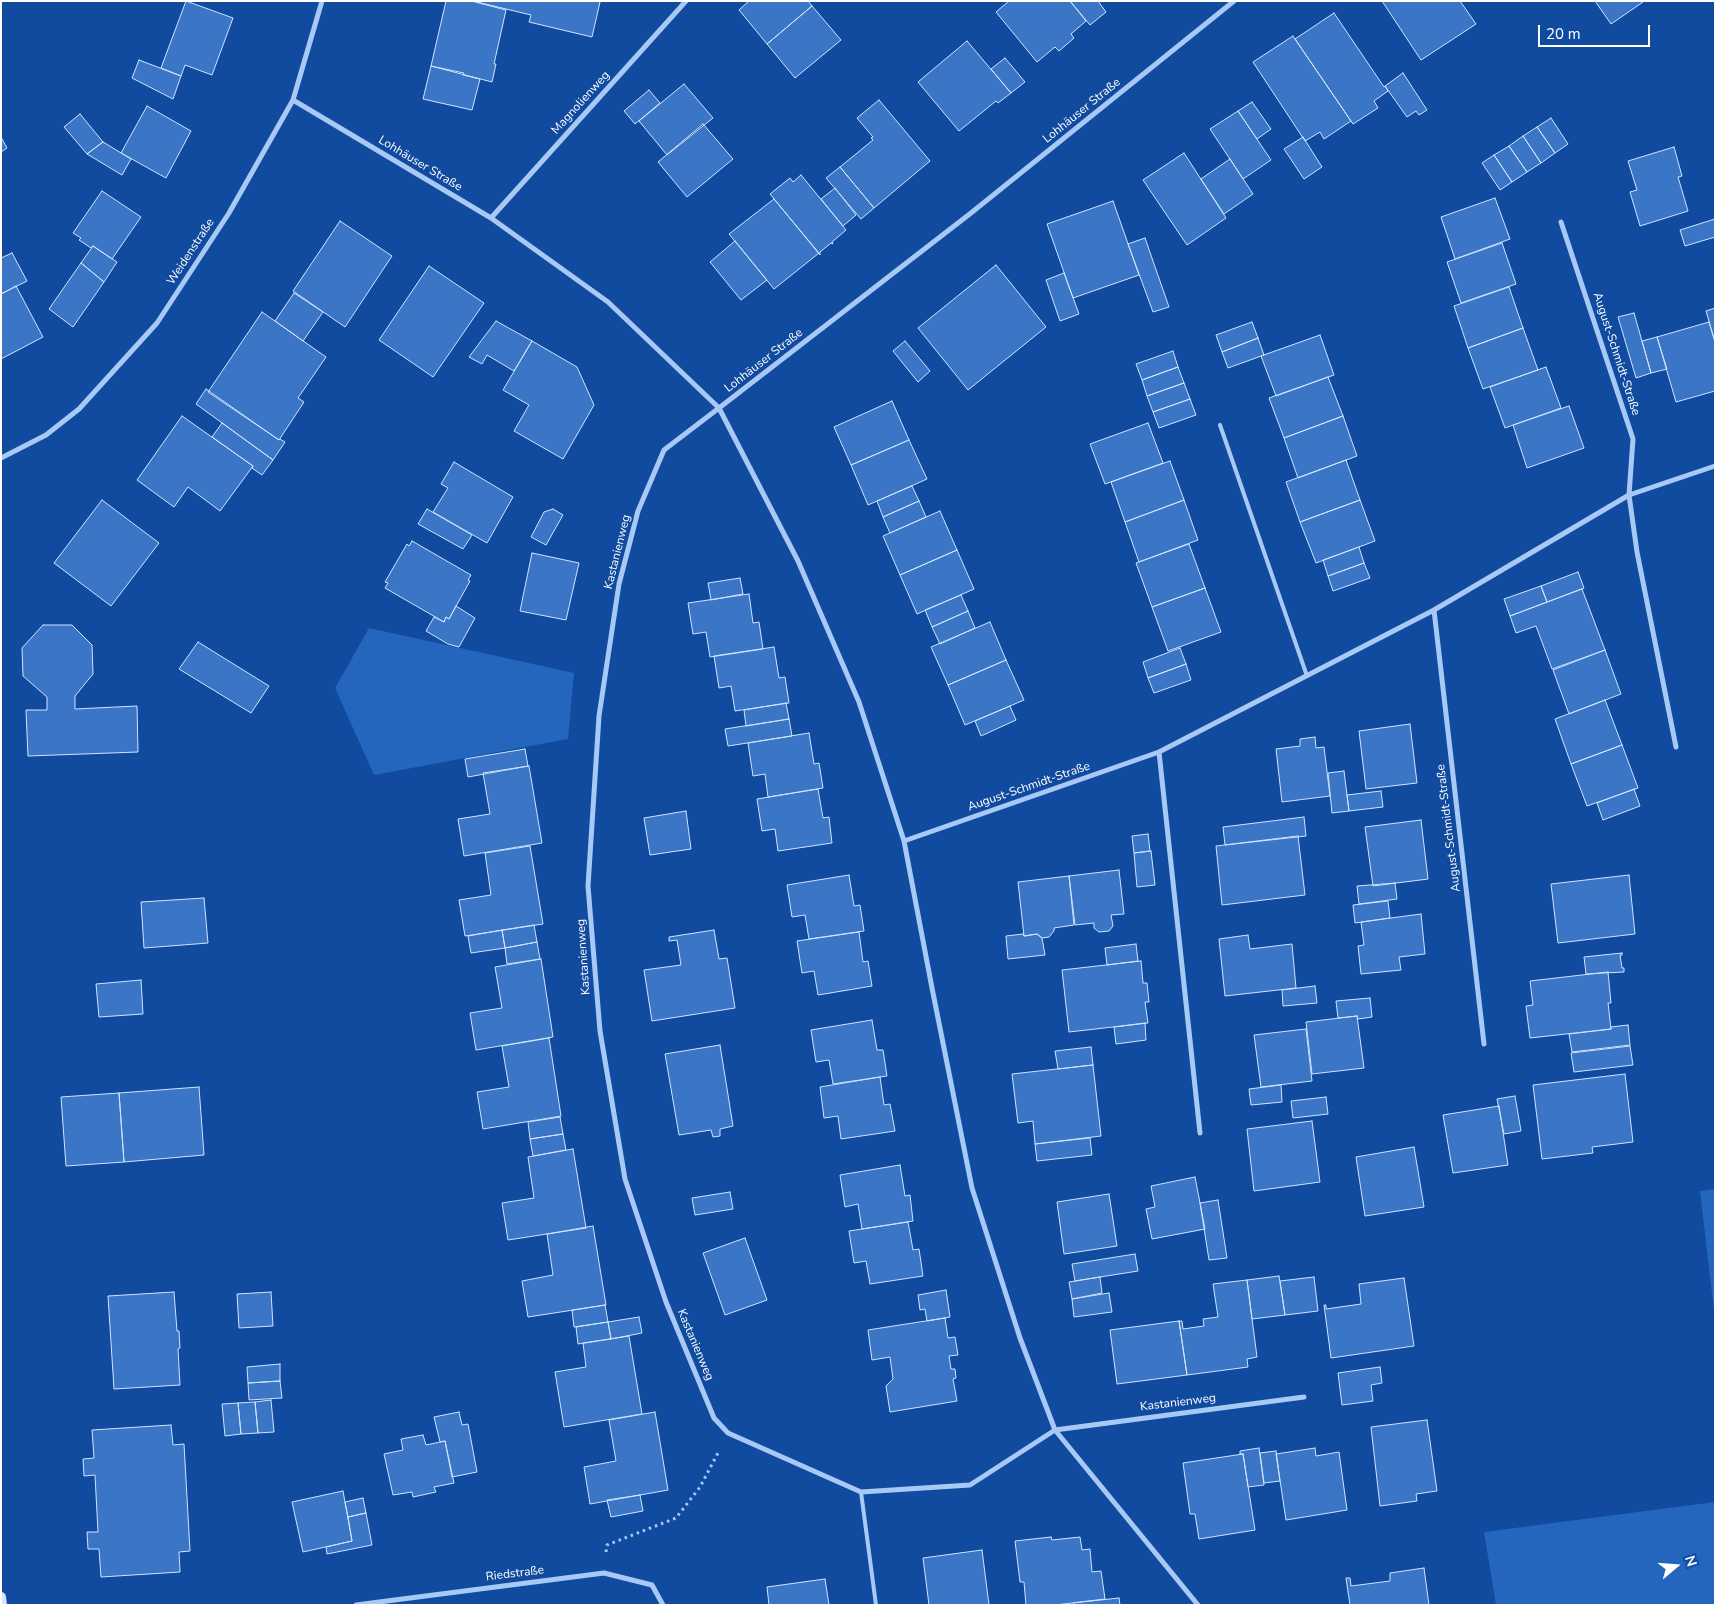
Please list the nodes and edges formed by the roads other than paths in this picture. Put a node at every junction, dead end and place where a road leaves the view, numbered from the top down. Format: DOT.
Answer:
graph roads {
  1 [pos="322,1"];
  2 [pos="686,1"];
  3 [pos="1234,1"];
  4 [pos="293,100"];
  5 [pos="491,218"];
  6 [pos="1561,222"];
  7 [pos="720,408"];
  8 [pos="1220,425"];
  9 [pos="1,458"];
  10 [pos="1715,466"];
  11 [pos="1630,495"];
  12 [pos="1434,610"];
  13 [pos="1307,676"];
  14 [pos="1676,747"];
  15 [pos="1160,752"];
  16 [pos="904,841"];
  17 [pos="1484,1044"];
  18 [pos="1200,1133"];
  19 [pos="1304,1397"];
  20 [pos="1055,1430"];
  21 [pos="861,1492"];
  22 [pos="1,1597"];
  23 [pos="2,1605"];
  24 [pos="356,1605"];
  25 [pos="664,1605"];
  26 [pos="876,1605"];
  27 [pos="1198,1605"];
  1 -- 4 [label="street, Weidenstraße"];
  2 -- 5 [label="street, Magnolienweg"];
  3 -- 7 [label="street, Lohhäuser Straße"];
  4 -- 5 [label="street, Lohhäuser Straße"];
  4 -- 9 [label="street, Weidenstraße"];
  5 -- 7 [label="street, Lohhäuser Straße"];
  6 -- 11 [label="street, August-Schmidt-Straße"];
  7 -- 16 [label="street"];
  7 -- 21 [label="street, Kastanienweg"];
  8 -- 13 [label="lane"];
  10 -- 11 [label="street, August-Schmidt-Straße"];
  11 -- 12 [label="street, August-Schmidt-Straße"];
  11 -- 14 [label="street, August-Schmidt-Straße"];
  12 -- 13 [label="street, August-Schmidt-Straße"];
  12 -- 17 [label="street, August-Schmidt-Straße"];
  13 -- 15 [label="street, August-Schmidt-Straße"];
  15 -- 16 [label="street, August-Schmidt-Straße"];
  15 -- 18 [label="street"];
  16 -- 20 [label="street"];
  19 -- 20 [label="street, Kastanienweg"];
  20 -- 21 [label="street, Kastanienweg"];
  20 -- 27 [label="street"];
  21 -- 26 [label="lane"];
  22 -- 23 [label="street"];
  24 -- 25 [label="street, Riedstraße"];
}
